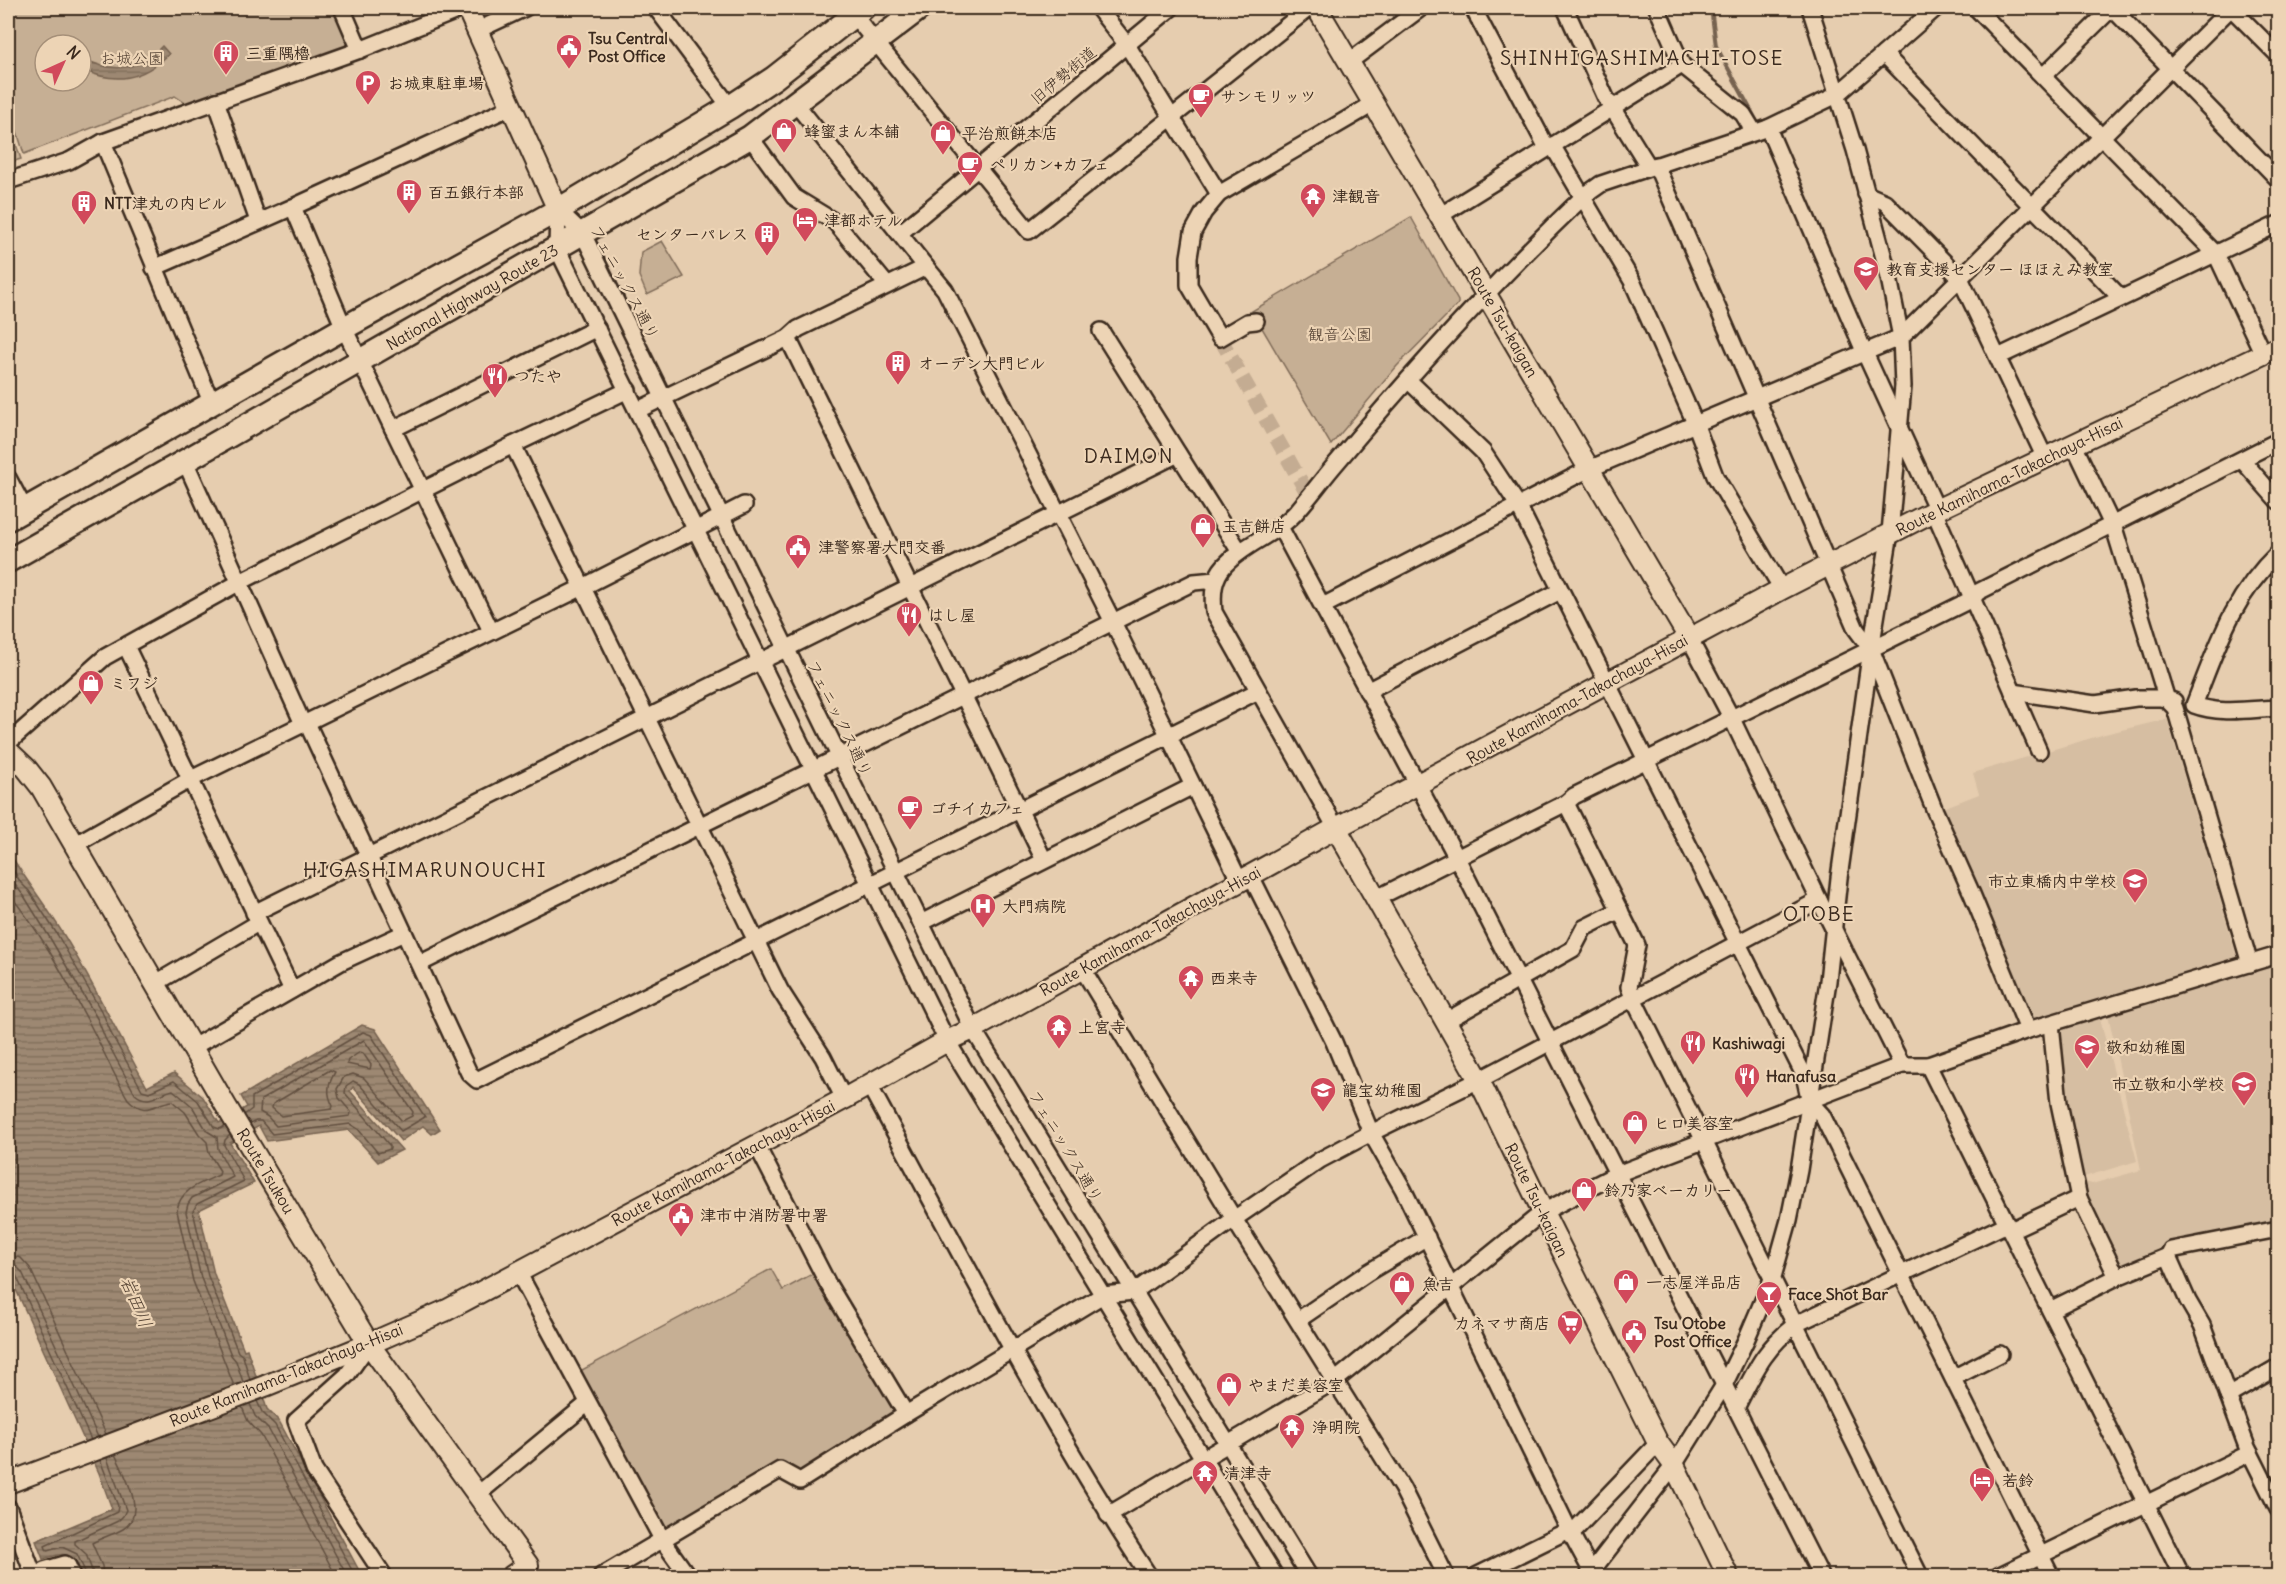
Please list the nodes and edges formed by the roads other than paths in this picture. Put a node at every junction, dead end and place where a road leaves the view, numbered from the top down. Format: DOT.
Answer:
graph roads {
  1 [pos="342,8"];
  2 [pos="465,8"];
  3 [pos="525,8"];
  4 [pos="656,8"];
  5 [pos="920,8"];
  6 [pos="1098,8"];
  7 [pos="1171,8"];
  8 [pos="1316,8"];
  9 [pos="1421,8"];
  10 [pos="1473,8"];
  11 [pos="1565,8"];
  12 [pos="1657,8"];
  13 [pos="1810,8"];
  14 [pos="1936,8"];
  15 [pos="1976,8"];
  16 [pos="2112,8"];
  17 [pos="2231,8"];
  18 [pos="855,10"];
  19 [pos="476,31"];
  20 [pos="875,41"];
  21 [pos="1127,45"];
  22 [pos="360,50"];
  23 [pos="1884,54"];
  24 [pos="2278,55"];
  25 [pos="1349,62"];
  26 [pos="1682,65"];
  27 [pos="2169,67"];
  28 [pos="2043,76"];
  29 [pos="1837,95"];
  30 [pos="216,101"];
  31 [pos="796,104"];
  32 [pos="1373,104"];
  33 [pos="511,107"];
  34 [pos="730,107"];
  35 [pos="1612,108"];
  36 [pos="1171,117"];
  37 [pos="1761,130"];
  38 [pos="2101,136"];
  39 [pos="750,137"];
  40 [pos="102,142"];
  41 [pos="1549,146"];
  42 [pos="1653,166"];
  43 [pos="978,169"];
  44 [pos="2278,179"];
  45 [pos="8,181"];
  46 [pos="1219,194"];
  47 [pos="1866,194"];
  48 [pos="1584,196"];
  49 [pos="2031,206"];
  50 [pos="293,207"];
  51 [pos="558,210"];
  52 [pos="1441,215"];
  53 [pos="258,221"];
  54 [pos="2278,224"];
  55 [pos="900,233"];
  56 [pos="583,234"];
  57 [pos="557,248"];
  58 [pos="2216,255"];
  59 [pos="926,267"];
  60 [pos="154,268"];
  61 [pos="1960,278"];
  62 [pos="888,285"];
  63 [pos="1487,294"];
  64 [pos="2121,298"];
  65 [pos="1256,321"];
  66 [pos="344,328"];
  67 [pos="597,328"];
  68 [pos="1101,331"];
  69 [pos="1901,337"];
  70 [pos="788,338"];
  71 [pos="2271,350"];
  72 [pos="1860,353"];
  73 [pos="1998,357"];
  74 [pos="361,360"];
  75 [pos="1408,380"];
  76 [pos="628,390"];
  77 [pos="1757,396"];
  78 [pos="663,398"];
  79 [pos="212,404"];
  80 [pos="638,410"];
  81 [pos="1695,423"];
  82 [pos="393,429"];
  83 [pos="1900,430"];
  84 [pos="2278,441"];
  85 [pos="513,445"];
  86 [pos="2074,445"];
  87 [pos="1178,454"];
  88 [pos="2045,458"];
  89 [pos="2242,460"];
  90 [pos="185,461"];
  91 [pos="1589,469"];
  92 [pos="8,478"];
  93 [pos="422,492"];
  94 [pos="2278,501"];
  95 [pos="1518,505"];
  96 [pos="744,506"];
  97 [pos="1935,511"];
  98 [pos="1058,513"];
  99 [pos="16,514"];
  100 [pos="722,517"];
  101 [pos="2112,526"];
  102 [pos="1280,527"];
  103 [pos="697,530"];
  104 [pos="1890,532"];
  105 [pos="1240,552"];
  106 [pos="2278,553"];
  107 [pos="8,561"];
  108 [pos="1828,565"];
  109 [pos="1215,580"];
  110 [pos="240,582"];
  111 [pos="583,587"];
  112 [pos="911,587"];
  113 [pos="1782,589"];
  114 [pos="1560,591"];
  115 [pos="1972,599"];
  116 [pos="1323,606"];
  117 [pos="1113,622"];
  118 [pos="491,631"];
  119 [pos="1689,638"];
  120 [pos="126,646"];
  121 [pos="786,648"];
  122 [pos="1871,649"];
  123 [pos="761,661"];
  124 [pos="1607,684"];
  125 [pos="1258,691"];
  126 [pos="1367,691"];
  127 [pos="2013,692"];
  128 [pos="964,696"];
  129 [pos="2168,700"];
  130 [pos="2193,705"];
  131 [pos="2278,708"];
  132 [pos="648,717"];
  133 [pos="1732,719"];
  134 [pos="305,723"];
  135 [pos="1168,735"];
  136 [pos="8,743"];
  137 [pos="8,751"];
  138 [pos="2039,751"];
  139 [pos="840,758"];
  140 [pos="1647,761"];
  141 [pos="815,771"];
  142 [pos="189,780"];
  143 [pos="1193,786"];
  144 [pos="1418,786"];
  145 [pos="1566,803"];
  146 [pos="1019,809"];
  147 [pos="700,826"];
  148 [pos="1336,828"];
  149 [pos="74,845"];
  150 [pos="368,856"];
  151 [pos="1457,858"];
  152 [pos="1044,860"];
  153 [pos="896,872"];
  154 [pos="1246,879"];
  155 [pos="871,883"];
  156 [pos="1377,898"];
  157 [pos="1819,900"];
  158 [pos="1620,910"];
  159 [pos="256,918"];
  160 [pos="921,923"];
  161 [pos="404,933"];
  162 [pos="1835,933"];
  163 [pos="756,939"];
  164 [pos="1737,944"];
  165 [pos="2278,955"];
  166 [pos="419,964"];
  167 [pos="2250,964"];
  168 [pos="1082,968"];
  169 [pos="1518,982"];
  170 [pos="156,983"];
  171 [pos="292,990"];
  172 [pos="1633,998"];
  173 [pos="1446,1021"];
  174 [pos="2051,1024"];
  175 [pos="973,1029"];
  176 [pos="2028,1030"];
  177 [pos="947,1041"];
  178 [pos="1550,1043"];
  179 [pos="193,1047"];
  180 [pos="1902,1065"];
  181 [pos="1928,1065"];
  182 [pos="1479,1080"];
  183 [pos="869,1085"];
  184 [pos="844,1099"];
  185 [pos="1810,1102"];
  186 [pos="1371,1133"];
  187 [pos="1705,1140"];
  188 [pos="757,1146"];
  189 [pos="1617,1174"];
  190 [pos="2079,1198"];
  191 [pos="1543,1212"];
  192 [pos="1233,1219"];
  193 [pos="2009,1227"];
  194 [pos="2278,1229"];
  195 [pos="1427,1237"];
  196 [pos="2168,1256"];
  197 [pos="518,1272"];
  198 [pos="1901,1274"];
  199 [pos="1773,1276"];
  200 [pos="2116,1277"];
  201 [pos="1450,1287"];
  202 [pos="1134,1292"];
  203 [pos="1103,1295"];
  204 [pos="2050,1310"];
  205 [pos="1298,1320"];
  206 [pos="1796,1324"];
  207 [pos="369,1344"];
  208 [pos="1013,1349"];
  209 [pos="2000,1354"];
  210 [pos="2278,1367"];
  211 [pos="1953,1378"];
  212 [pos="1336,1380"];
  213 [pos="1724,1385"];
  214 [pos="2228,1396"];
  215 [pos="588,1403"];
  216 [pos="1736,1408"];
  217 [pos="906,1414"];
  218 [pos="1658,1443"];
  219 [pos="1227,1444"];
  220 [pos="2250,1453"];
  221 [pos="1203,1457"];
  222 [pos="1674,1465"];
  223 [pos="8,1483"];
  224 [pos="477,1495"];
  225 [pos="2145,1503"];
  226 [pos="8,1507"];
  227 [pos="2278,1509"];
  228 [pos="1108,1515"];
  229 [pos="1570,1532"];
  230 [pos="663,1541"];
  231 [pos="2040,1556"];
  232 [pos="532,1571"];
  233 [pos="39,1573"];
  234 [pos="1591,1575"];
  235 [pos="72,1576"];
  236 [pos="384,1576"];
  237 [pos="512,1576"];
  238 [pos="601,1576"];
  239 [pos="688,1576"];
  240 [pos="1149,1576"];
  241 [pos="1275,1576"];
  242 [pos="1309,1576"];
  243 [pos="1446,1576"];
  244 [pos="1476,1576"];
  245 [pos="1728,1576"];
  246 [pos="1821,1576"];
  247 [pos="1920,1576"];
  248 [pos="1998,1576"];
  249 [pos="2051,1576"];
  250 [pos="2182,1576"];
  1 -- 22 [label="street"];
  2 -- 19 [label="main road"];
  2 -- 22 [label="street"];
  3 -- 19 [label="street"];
  4 -- 34 [label="street"];
  5 -- 20 [label="highway, National Highway Route 23"];
  6 -- 21 [label="street"];
  7 -- 21 [label="street, 旧伊勢街道"];
  8 -- 25 [label="main road, Route Tsu-kaigan"];
  8 -- 36 [label="street"];
  9 -- 25 [label="street"];
  10 -- 41 [label="street"];
  11 -- 35 [label="street"];
  12 -- 26 [label="street"];
  13 -- 29 [label="street"];
  14 -- 23 [label="street"];
  15 -- 28 [label="street"];
  16 -- 27 [label="street"];
  16 -- 28 [label="street"];
  17 -- 24 [label="street"];
  17 -- 27 [label="street"];
  18 -- 20 [label="street"];
  18 -- 34 [label="highway, National Highway Route 23"];
  19 -- 33 [label="main road"];
  20 -- 31 [label="highway, National Highway Route 23"];
  20 -- 43 [label="street"];
  21 -- 36 [label="street"];
  21 -- 43 [label="street, 旧伊勢街道"];
  22 -- 30 [label="street"];
  23 -- 29 [label="street"];
  23 -- 49 [label="street"];
  25 -- 32 [label="main road, Route Tsu-kaigan"];
  26 -- 35 [label="street"];
  26 -- 37 [label="street"];
  27 -- 38 [label="street"];
  27 -- 44 [label="street"];
  28 -- 38 [label="street"];
  29 -- 37 [label="street"];
  29 -- 47 [label="street"];
  30 -- 40 [label="street"];
  30 -- 53 [label="street"];
  31 -- 39 [label="highway, National Highway Route 23"];
  31 -- 55 [label="street"];
  32 -- 46 [label="street"];
  32 -- 52 [label="main road, Route Tsu-kaigan"];
  33 -- 50 [label="street"];
  33 -- 51 [label="main road"];
  34 -- 51 [label="highway, National Highway Route 23"];
  35 -- 41 [label="street"];
  35 -- 42 [label="street"];
  36 -- 43 [label="street"];
  36 -- 46 [label="street"];
  37 -- 42 [label="street"];
  37 -- 72 [label="street"];
  38 -- 49 [label="street"];
  38 -- 58 [label="street"];
  39 -- 56 [label="highway, National Highway Route 23"];
  39 -- 62 [label="street"];
  40 -- 45 [label="street"];
  40 -- 60 [label="street"];
  41 -- 48 [label="street"];
  41 -- 52 [label="street"];
  42 -- 48 [label="street"];
  42 -- 77 [label="street"];
  43 -- 55 [label="street, 旧伊勢街道"];
  46 -- 65 [label="street"];
  47 -- 61 [label="street"];
  47 -- 69 [label="street"];
  48 -- 63 [label="street"];
  48 -- 81 [label="street"];
  49 -- 61 [label="street"];
  49 -- 64 [label="street"];
  50 -- 53 [label="street"];
  50 -- 66 [label="street"];
  51 -- 56 [label="street, フェニックス通り"];
  51 -- 57 [label="street"];
  51 -- 66 [label="highway, National Highway Route 23"];
  52 -- 63 [label="main road, Route Tsu-kaigan"];
  53 -- 60 [label="street"];
  54 -- 58 [label="street"];
  55 -- 59 [label="street"];
  56 -- 57 [label="highway, National Highway Route 23"];
  56 -- 78 [label="street, フェニックス通り"];
  57 -- 67 [label="street"];
  57 -- 74 [label="highway, National Highway Route 23"];
  58 -- 64 [label="street"];
  58 -- 71 [label="street"];
  59 -- 62 [label="street"];
  59 -- 98 [label="street"];
  60 -- 79 [label="street"];
  61 -- 69 [label="street"];
  61 -- 73 [label="street"];
  62 -- 70 [label="street"];
  63 -- 75 [label="street"];
  63 -- 91 [label="main road, Route Tsu-kaigan"];
  64 -- 73 [label="street"];
  66 -- 74 [label="street"];
  66 -- 79 [label="highway, National Highway Route 23"];
  67 -- 76 [label="street"];
  67 -- 82 [label="street"];
  68 -- 87 [label="street"];
  69 -- 72 [label="street"];
  69 -- 83 [label="street"];
  70 -- 78 [label="street"];
  70 -- 112 [label="street"];
  71 -- 86 [label="main road, Route Kamihama-Takachaya-Hisai"];
  72 -- 77 [label="street"];
  72 -- 83 [label="street"];
  73 -- 88 [label="street"];
  74 -- 82 [label="street"];
  74 -- 90 [label="highway, National Highway Route 23"];
  75 -- 95 [label="street"];
  75 -- 102 [label="street"];
  76 -- 80 [label="street"];
  76 -- 85 [label="street"];
  77 -- 81 [label="street"];
  77 -- 108 [label="street"];
  78 -- 80 [label="street"];
  78 -- 100 [label="street, フェニックス通り"];
  79 -- 99 [label="highway, National Highway Route 23"];
  80 -- 103 [label="street"];
  81 -- 91 [label="street"];
  81 -- 113 [label="street"];
  82 -- 93 [label="street"];
  83 -- 97 [label="street"];
  83 -- 104 [label="street"];
  84 -- 89 [label="street"];
  85 -- 93 [label="street"];
  85 -- 111 [label="street"];
  86 -- 88 [label="main road, Route Kamihama-Takachaya-Hisai"];
  86 -- 101 [label="street"];
  87 -- 98 [label="street"];
  87 -- 105 [label="street"];
  88 -- 97 [label="main road, Route Kamihama-Takachaya-Hisai"];
  89 -- 94 [label="street"];
  89 -- 101 [label="street"];
  90 -- 107 [label="highway, National Highway Route 23"];
  90 -- 110 [label="street"];
  91 -- 95 [label="street"];
  91 -- 119 [label="main road, Route Tsu-kaigan"];
  92 -- 99 [label="street"];
  93 -- 110 [label="street"];
  93 -- 118 [label="street"];
  95 -- 114 [label="street"];
  95 -- 116 [label="street"];
  96 -- 100 [label="street"];
  97 -- 104 [label="main road, Route Kamihama-Takachaya-Hisai"];
  97 -- 115 [label="street"];
  98 -- 112 [label="street"];
  98 -- 117 [label="street"];
  100 -- 103 [label="street"];
  100 -- 121 [label="street, フェニックス通り"];
  101 -- 115 [label="street"];
  101 -- 129 [label="street"];
  102 -- 105 [label="street"];
  102 -- 116 [label="street"];
  103 -- 111 [label="street"];
  103 -- 123 [label="street"];
  104 -- 108 [label="main road, Route Kamihama-Takachaya-Hisai"];
  104 -- 122 [label="street"];
  105 -- 109 [label="street"];
  106 -- 130 [label="street"];
  108 -- 113 [label="main road, Route Kamihama-Takachaya-Hisai"];
  108 -- 122 [label="street"];
  109 -- 117 [label="street"];
  109 -- 125 [label="street"];
  110 -- 120 [label="street"];
  110 -- 134 [label="street"];
  111 -- 118 [label="street"];
  111 -- 132 [label="street"];
  112 -- 121 [label="street"];
  112 -- 128 [label="street"];
  113 -- 119 [label="main road, Route Kamihama-Takachaya-Hisai"];
  114 -- 124 [label="street"];
  114 -- 126 [label="street"];
  115 -- 122 [label="street"];
  115 -- 127 [label="street"];
  116 -- 126 [label="street"];
  117 -- 128 [label="street"];
  117 -- 135 [label="street"];
  118 -- 134 [label="street"];
  119 -- 124 [label="main road, Route Kamihama-Takachaya-Hisai"];
  119 -- 133 [label="street"];
  120 -- 136 [label="street"];
  120 -- 142 [label="street"];
  121 -- 123 [label="street"];
  121 -- 139 [label="street, フェニックス通り"];
  122 -- 133 [label="street"];
  122 -- 162 [label="street"];
  122 -- 176 [label="street"];
  123 -- 132 [label="street"];
  123 -- 141 [label="street"];
  124 -- 140 [label="street"];
  124 -- 144 [label="main road, Route Kamihama-Takachaya-Hisai"];
  125 -- 135 [label="street"];
  125 -- 148 [label="street"];
  126 -- 144 [label="street"];
  127 -- 129 [label="street"];
  127 -- 138 [label="street"];
  128 -- 139 [label="street"];
  128 -- 146 [label="street"];
  129 -- 130 [label="street"];
  129 -- 167 [label="street"];
  130 -- 131 [label="street"];
  132 -- 147 [label="street"];
  132 -- 150 [label="street"];
  133 -- 140 [label="street"];
  133 -- 157 [label="street"];
  134 -- 142 [label="street"];
  134 -- 150 [label="street"];
  135 -- 143 [label="street"];
  135 -- 146 [label="street"];
  137 -- 149 [label="main road, Route Tsukou"];
  139 -- 141 [label="street"];
  139 -- 153 [label="street, フェニックス通り"];
  140 -- 145 [label="street"];
  140 -- 164 [label="street"];
  141 -- 147 [label="street"];
  141 -- 155 [label="street"];
  142 -- 149 [label="street"];
  142 -- 159 [label="street"];
  143 -- 152 [label="street"];
  143 -- 154 [label="street"];
  144 -- 148 [label="main road, Route Kamihama-Takachaya-Hisai"];
  144 -- 151 [label="street"];
  145 -- 151 [label="street"];
  145 -- 158 [label="street"];
  146 -- 152 [label="street"];
  146 -- 153 [label="street"];
  147 -- 163 [label="street"];
  147 -- 166 [label="street"];
  148 -- 154 [label="main road, Route Kamihama-Takachaya-Hisai"];
  148 -- 156 [label="main road, Route Tsu-kaigan"];
  149 -- 170 [label="main road, Route Tsukou"];
  150 -- 159 [label="street"];
  150 -- 161 [label="street"];
  151 -- 156 [label="street"];
  151 -- 169 [label="street"];
  152 -- 160 [label="street"];
  153 -- 155 [label="street"];
  153 -- 160 [label="street, フェニックス通り"];
  154 -- 168 [label="main road, Route Kamihama-Takachaya-Hisai"];
  154 -- 186 [label="street"];
  155 -- 163 [label="street"];
  155 -- 177 [label="street"];
  156 -- 173 [label="main road, Route Tsu-kaigan"];
  157 -- 162 [label="street"];
  157 -- 164 [label="street"];
  158 -- 169 [label="street"];
  158 -- 172 [label="street"];
  159 -- 170 [label="street"];
  159 -- 171 [label="street"];
  160 -- 175 [label="street, フェニックス通り"];
  161 -- 166 [label="street"];
  161 -- 171 [label="street"];
  162 -- 180 [label="street"];
  162 -- 185 [label="street"];
  163 -- 166 [label="street"];
  163 -- 184 [label="street"];
  164 -- 172 [label="street"];
  164 -- 185 [label="street"];
  165 -- 167 [label="street"];
  167 -- 174 [label="street"];
  168 -- 175 [label="main road, Route Kamihama-Takachaya-Hisai"];
  168 -- 192 [label="street"];
  169 -- 173 [label="street"];
  169 -- 178 [label="street"];
  170 -- 179 [label="main road, Route Tsukou"];
  171 -- 179 [label="street"];
  172 -- 178 [label="street"];
  172 -- 187 [label="street"];
  173 -- 182 [label="main road, Route Tsu-kaigan"];
  174 -- 176 [label="street"];
  174 -- 190 [label="street"];
  175 -- 177 [label="main road, Route Kamihama-Takachaya-Hisai"];
  175 -- 202 [label="street, フェニックス通り"];
  176 -- 181 [label="street"];
  177 -- 183 [label="main road, Route Kamihama-Takachaya-Hisai"];
  177 -- 203 [label="street"];
  178 -- 182 [label="street"];
  178 -- 189 [label="street"];
  179 -- 207 [label="main road, Route Tsukou"];
  180 -- 181 [label="street"];
  180 -- 185 [label="street"];
  181 -- 193 [label="street"];
  182 -- 186 [label="street"];
  182 -- 191 [label="main road, Route Tsu-kaigan"];
  183 -- 184 [label="main road, Route Kamihama-Takachaya-Hisai"];
  183 -- 208 [label="street"];
  184 -- 188 [label="main road, Route Kamihama-Takachaya-Hisai"];
  185 -- 187 [label="street"];
  185 -- 198 [label="street"];
  185 -- 199 [label="street"];
  186 -- 192 [label="street"];
  186 -- 195 [label="street"];
  187 -- 189 [label="street"];
  187 -- 199 [label="street"];
  188 -- 197 [label="main road, Route Kamihama-Takachaya-Hisai"];
  188 -- 217 [label="street"];
  189 -- 191 [label="street"];
  189 -- 213 [label="street"];
  190 -- 193 [label="street"];
  190 -- 200 [label="street"];
  191 -- 201 [label="street"];
  191 -- 218 [label="main road, Route Tsu-kaigan"];
  192 -- 202 [label="street"];
  192 -- 205 [label="street"];
  193 -- 198 [label="street"];
  193 -- 204 [label="street"];
  194 -- 196 [label="street"];
  195 -- 201 [label="street"];
  195 -- 205 [label="street"];
  196 -- 200 [label="street"];
  196 -- 214 [label="street"];
  197 -- 207 [label="main road, Route Kamihama-Takachaya-Hisai"];
  197 -- 215 [label="street"];
  198 -- 206 [label="street"];
  198 -- 211 [label="street"];
  199 -- 206 [label="street"];
  199 -- 213 [label="street"];
  200 -- 204 [label="street"];
  201 -- 212 [label="street"];
  201 -- 229 [label="street"];
  202 -- 203 [label="street"];
  202 -- 219 [label="street, フェニックス通り"];
  203 -- 208 [label="street"];
  203 -- 221 [label="street"];
  204 -- 225 [label="street"];
  205 -- 212 [label="street"];
  206 -- 216 [label="street"];
  206 -- 247 [label="street"];
  207 -- 223 [label="main road, Route Kamihama-Takachaya-Hisai"];
  207 -- 224 [label="main road, Route Tsukou"];
  207 -- 236 [label="street"];
  208 -- 217 [label="street"];
  208 -- 228 [label="street"];
  209 -- 211 [label="street"];
  210 -- 214 [label="street"];
  211 -- 231 [label="street"];
  212 -- 219 [label="street"];
  212 -- 243 [label="street"];
  213 -- 216 [label="street"];
  213 -- 222 [label="street"];
  214 -- 220 [label="street"];
  215 -- 224 [label="street"];
  215 -- 230 [label="street"];
  216 -- 246 [label="street"];
  217 -- 230 [label="street"];
  218 -- 222 [label="main road, Route Tsu-kaigan"];
  218 -- 229 [label="street"];
  219 -- 221 [label="street"];
  219 -- 242 [label="street, フェニックス通り"];
  220 -- 225 [label="street"];
  220 -- 227 [label="street"];
  221 -- 228 [label="street"];
  221 -- 241 [label="street"];
  222 -- 234 [label="street"];
  222 -- 245 [label="main road, Route Tsu-kaigan"];
  224 -- 232 [label="main road, Route Tsukou"];
  225 -- 231 [label="street"];
  225 -- 250 [label="street"];
  226 -- 233 [label="street"];
  228 -- 240 [label="street"];
  229 -- 234 [label="street"];
  229 -- 244 [label="street"];
  230 -- 238 [label="street"];
  230 -- 239 [label="street"];
  231 -- 248 [label="street"];
  231 -- 249 [label="street"];
  232 -- 237 [label="main road, Route Tsukou"];
  233 -- 235 [label="street"];
}
